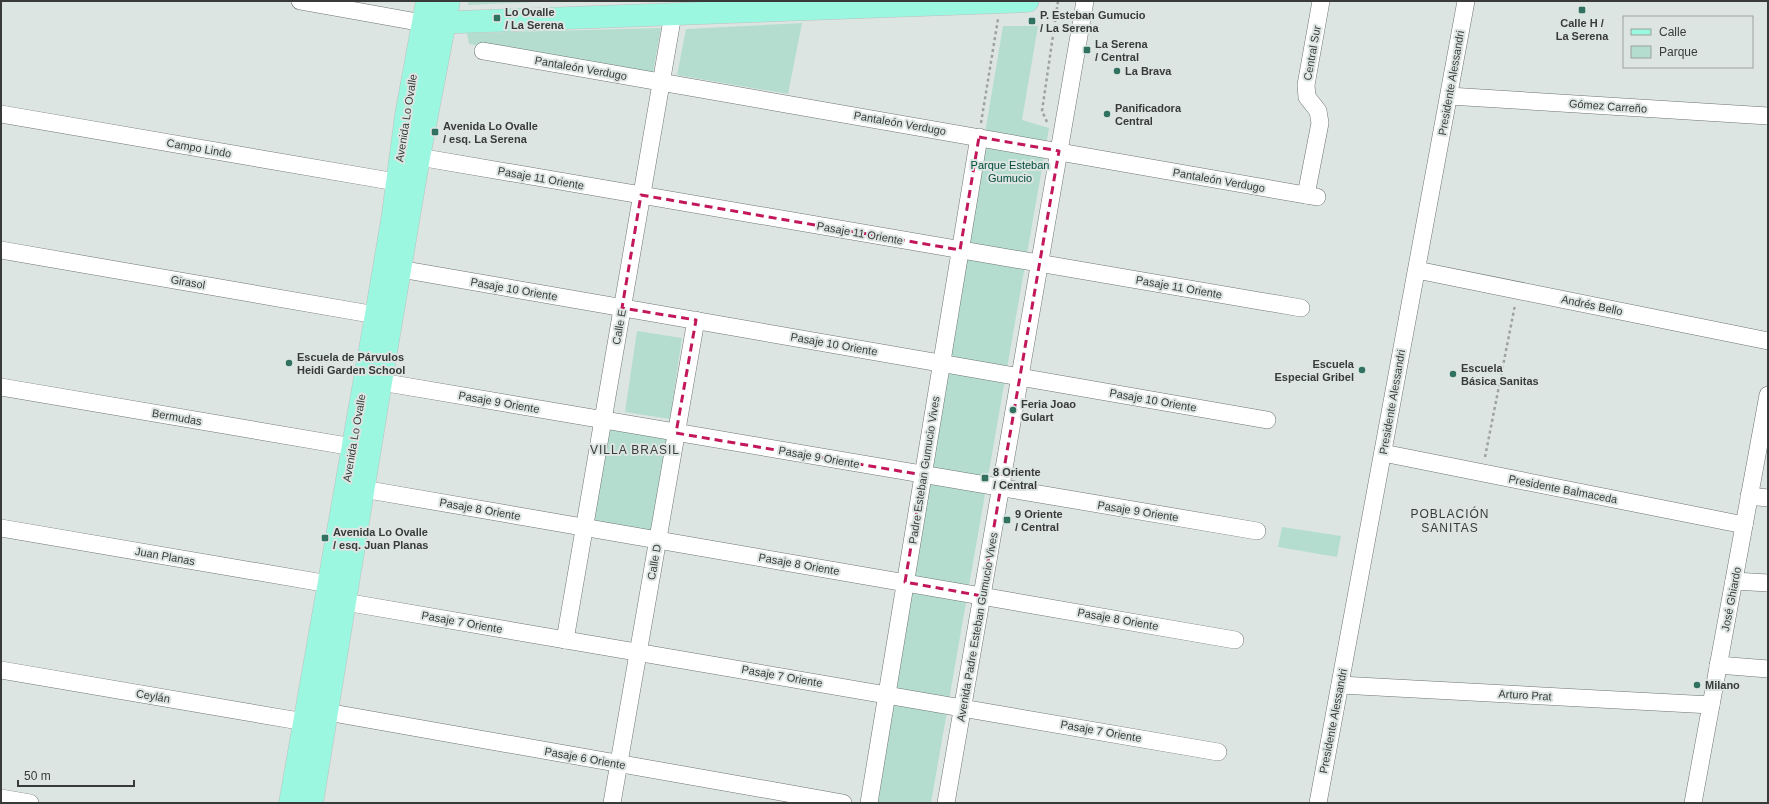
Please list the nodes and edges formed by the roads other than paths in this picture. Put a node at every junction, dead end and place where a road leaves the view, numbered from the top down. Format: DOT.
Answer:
graph roads {
  1 [pos="300,1"];
  2 [pos="427,1"];
  3 [pos="449,1"];
  4 [pos="1028,1"];
  5 [pos="1085,1"];
  6 [pos="1321,1"];
  7 [pos="1466,1"];
  8 [pos="759,6"];
  9 [pos="673,14"];
  10 [pos="423,22"];
  11 [pos="445,23"];
  12 [pos="483,51"];
  13 [pos="661,82"];
  14 [pos="1449,96"];
  15 [pos="1,114"];
  16 [pos="1768,116"];
  17 [pos="979,137"];
  18 [pos="1059,151"];
  19 [pos="419,157"];
  20 [pos="396,182"];
  21 [pos="641,195"];
  22 [pos="1312,196"];
  23 [pos="1,250"];
  24 [pos="960,250"];
  25 [pos="1040,264"];
  26 [pos="400,269"];
  27 [pos="1417,270"];
  28 [pos="622,308"];
  29 [pos="1301,308"];
  30 [pos="376,315"];
  31 [pos="696,320"];
  32 [pos="1768,341"];
  33 [pos="941,363"];
  34 [pos="1020,376"];
  35 [pos="381,382"];
  36 [pos="1,387"];
  37 [pos="1768,395"];
  38 [pos="1766,414"];
  39 [pos="603,420"];
  40 [pos="1267,420"];
  41 [pos="676,433"];
  42 [pos="353,447"];
  43 [pos="1383,453"];
  44 [pos="923,475"];
  45 [pos="363,489"];
  46 [pos="1001,489"];
  47 [pos="1750,496"];
  48 [pos="1768,498"];
  49 [pos="1744,525"];
  50 [pos="584,527"];
  51 [pos="1,528"];
  52 [pos="1257,531"];
  53 [pos="658,540"];
  54 [pos="1734,581"];
  55 [pos="905,582"];
  56 [pos="1768,583"];
  57 [pos="329,584"];
  58 [pos="982,596"];
  59 [pos="345,602"];
  60 [pos="566,640"];
  61 [pos="1235,640"];
  62 [pos="638,652"];
  63 [pos="1718,665"];
  64 [pos="1768,669"];
  65 [pos="1,670"];
  66 [pos="1340,685"];
  67 [pos="886,694"];
  68 [pos="1711,705"];
  69 [pos="963,707"];
  70 [pos="327,712"];
  71 [pos="304,722"];
  72 [pos="1218,752"];
  73 [pos="619,764"];
  74 [pos="1,798"];
  75 [pos="30,803"];
  76 [pos="290,803"];
  77 [pos="312,803"];
  78 [pos="612,803"];
  79 [pos="843,803"];
  80 [pos="868,803"];
  81 [pos="946,803"];
  82 [pos="1318,803"];
  83 [pos="1693,803"];
  1 -- 10 [label="street"];
  2 -- 10 [label="main road, Avenida Lo Ovalle"];
  3 -- 11 [label="main road, Avenida Lo Ovalle"];
  4 -- 8 [label="main road"];
  5 -- 18 [label="street, Avenida Padre Esteban Gumucio Vives"];
  6 -- 22 [label="street, Central Sur"];
  7 -- 14 [label="street, Presidente Alessandri"];
  8 -- 9 [label="main road"];
  9 -- 11 [label="main road"];
  9 -- 13 [label="street, Calle E"];
  10 -- 11 [label="main road"];
  10 -- 20 [label="main road, Avenida Lo Ovalle"];
  11 -- 19 [label="main road, Avenida Lo Ovalle"];
  12 -- 13 [label="street, Pantaleón Verdugo"];
  13 -- 17 [label="street, Pantaleón Verdugo"];
  13 -- 21 [label="street, Calle E"];
  14 -- 16 [label="street, Gómez Carreño"];
  14 -- 27 [label="street, Presidente Alessandri"];
  15 -- 20 [label="street, Campo Lindo"];
  17 -- 18 [label="street, Pantaleón Verdugo"];
  17 -- 24 [label="street, Padre Esteban Gumucio Vives"];
  18 -- 22 [label="street, Pantaleón Verdugo"];
  18 -- 25 [label="street, Avenida Padre Esteban Gumucio Vives"];
  19 -- 21 [label="street, Pasaje 11 Oriente"];
  19 -- 26 [label="main road, Avenida Lo Ovalle"];
  20 -- 30 [label="main road, Avenida Lo Ovalle"];
  21 -- 24 [label="street, Pasaje 11 Oriente"];
  21 -- 28 [label="street, Calle E"];
  23 -- 30 [label="street, Girasol"];
  24 -- 25 [label="street, Pasaje 11 Oriente"];
  24 -- 33 [label="street, Padre Esteban Gumucio Vives"];
  25 -- 29 [label="street, Pasaje 11 Oriente"];
  25 -- 34 [label="street, Avenida Padre Esteban Gumucio Vives"];
  26 -- 28 [label="street, Pasaje 10 Oriente"];
  26 -- 35 [label="main road, Avenida Lo Ovalle"];
  27 -- 32 [label="street, Andrés Bello"];
  27 -- 43 [label="street, Presidente Alessandri"];
  28 -- 31 [label="street, Pasaje 10 Oriente"];
  28 -- 39 [label="street, Calle E"];
  30 -- 42 [label="main road, Avenida Lo Ovalle"];
  31 -- 33 [label="street, Pasaje 10 Oriente"];
  31 -- 41 [label="street, Calle D"];
  33 -- 34 [label="street, Pasaje 10 Oriente"];
  33 -- 44 [label="street, Padre Esteban Gumucio Vives"];
  34 -- 40 [label="street, Pasaje 10 Oriente"];
  34 -- 46 [label="street, Avenida Padre Esteban Gumucio Vives"];
  35 -- 39 [label="street, Pasaje 9 Oriente"];
  35 -- 45 [label="main road, Avenida Lo Ovalle"];
  36 -- 42 [label="street, Bermudas"];
  37 -- 38 [label="street, José Ghiardo"];
  38 -- 47 [label="street, José Ghiardo"];
  39 -- 41 [label="street, Pasaje 9 Oriente"];
  39 -- 50 [label="street, Calle E"];
  41 -- 44 [label="street, Pasaje 9 Oriente"];
  41 -- 53 [label="street, Calle D"];
  42 -- 57 [label="main road, Avenida Lo Ovalle"];
  43 -- 49 [label="street, Presidente Balmaceda"];
  43 -- 66 [label="street, Presidente Alessandri"];
  44 -- 46 [label="street, Pasaje 9 Oriente"];
  44 -- 55 [label="street, Padre Esteban Gumucio Vives"];
  45 -- 50 [label="street, Pasaje 8 Oriente"];
  45 -- 59 [label="main road, Avenida Lo Ovalle"];
  46 -- 52 [label="street, Pasaje 9 Oriente"];
  46 -- 58 [label="street, Avenida Padre Esteban Gumucio Vives"];
  47 -- 48 [label="street"];
  47 -- 49 [label="street, José Ghiardo"];
  49 -- 54 [label="street, José Ghiardo"];
  50 -- 53 [label="street, Pasaje 8 Oriente"];
  50 -- 60 [label="street, Calle E"];
  51 -- 57 [label="street, Juan Planas"];
  53 -- 55 [label="street, Pasaje 8 Oriente"];
  53 -- 62 [label="street, Calle D"];
  54 -- 56 [label="street"];
  54 -- 63 [label="street, José Ghiardo"];
  55 -- 58 [label="street, Pasaje 8 Oriente"];
  55 -- 67 [label="street, Padre Esteban Gumucio Vives"];
  57 -- 71 [label="main road, Avenida Lo Ovalle"];
  58 -- 61 [label="street, Pasaje 8 Oriente"];
  58 -- 69 [label="street, Avenida Padre Esteban Gumucio Vives"];
  59 -- 60 [label="street, Pasaje 7 Oriente"];
  59 -- 70 [label="main road, Avenida Lo Ovalle"];
  60 -- 62 [label="street, Pasaje 7 Oriente"];
  62 -- 67 [label="street, Pasaje 7 Oriente"];
  62 -- 73 [label="street, Calle D"];
  63 -- 64 [label="street"];
  63 -- 68 [label="street, José Ghiardo"];
  65 -- 71 [label="street, Ceylán"];
  66 -- 68 [label="street, Arturo Prat"];
  66 -- 82 [label="street, Presidente Alessandri"];
  67 -- 69 [label="street, Pasaje 7 Oriente"];
  67 -- 80 [label="street, Padre Esteban Gumucio Vives"];
  68 -- 83 [label="street, José Ghiardo"];
  69 -- 72 [label="street, Pasaje 7 Oriente"];
  69 -- 81 [label="street, Avenida Padre Esteban Gumucio Vives"];
  70 -- 73 [label="street, Pasaje 6 Oriente"];
  70 -- 77 [label="main road, Avenida Lo Ovalle"];
  71 -- 76 [label="main road, Avenida Lo Ovalle"];
  73 -- 78 [label="street, Calle D"];
  73 -- 79 [label="street, Pasaje 6 Oriente"];
  74 -- 75 [label="street"];
}
